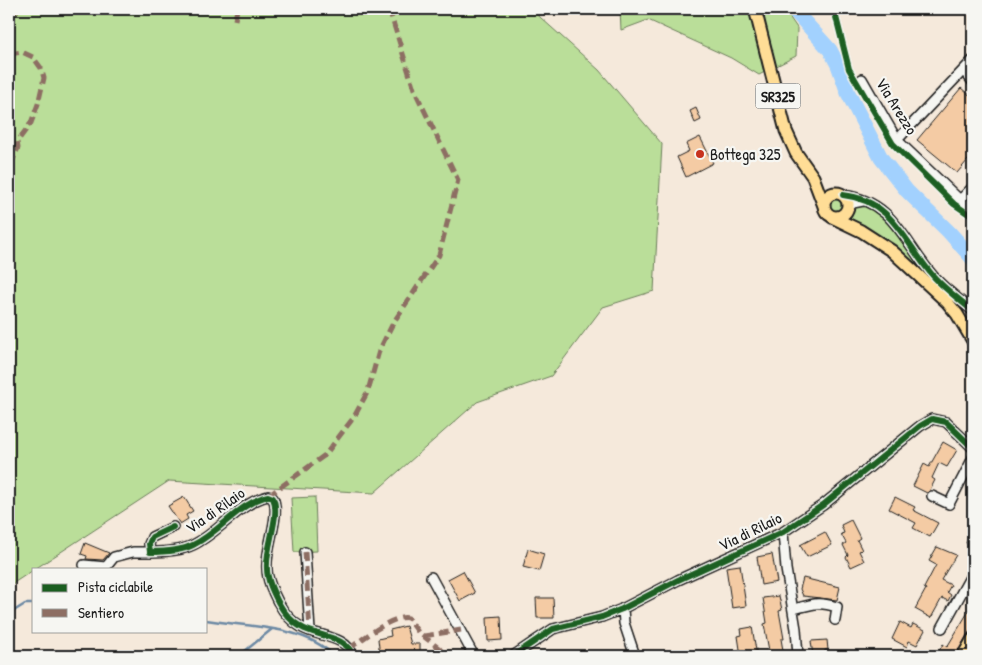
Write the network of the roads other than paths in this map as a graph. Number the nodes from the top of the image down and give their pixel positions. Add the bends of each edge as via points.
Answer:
1 (754, 9) edge
2 (973, 60) edge
3 (964, 71) junction
4 (862, 79) dead end
5 (973, 82) edge
6 (897, 140) junction
7 (813, 178) junction
8 (973, 187) edge
9 (840, 194) junction
10 (866, 200) junction
11 (960, 200) junction
12 (824, 206) junction
13 (973, 209) edge
14 (847, 210) junction
15 (832, 217) junction
16 (860, 231) junction
17 (973, 311) edge
18 (973, 342) edge
19 (973, 448) edge
20 (973, 458) edge
21 (932, 496) dead end
22 (173, 527) dead end
23 (783, 532) junction
24 (150, 552) junction
25 (305, 552) dead end
26 (84, 565) dead end
27 (973, 572) edge
28 (431, 577) dead end
29 (623, 608) junction
30 (794, 609) junction
31 (835, 620) dead end
32 (942, 628) dead end
33 (310, 631) junction
34 (973, 639) edge
35 (352, 656) edge
36 (474, 656) edge
37 (513, 656) edge
38 (636, 656) edge
39 (798, 656) edge
40 (963, 656) edge

1 - 7 main road, SR325 via 786,131
2 - 3 street
3 - 5 street
3 - 6 street
4 - 6 street, Via Arezzo
6 - 11 street, Via Arezzo
7 - 9 main road, SR325
7 - 12 main road, SR325
8 - 11 street
9 - 10 street
9 - 12 main road via 831,194
9 - 14 main road, SR325 via 846,199
10 - 14 street via 858,201
10 - 17 street via 888,216 936,279
11 - 13 street, Via Arezzo
12 - 15 main road, SR325
14 - 15 main road via 842,216
14 - 16 main road, SR325 via 848,217
15 - 16 main road, SR325
16 - 18 main road, SR325 via 892,251 947,302
19 - 23 street, Via di Rilaio via 946,422 932,419 823,505
20 - 21 street via 949,504
22 - 24 street, Via di Rilaio via 152,537
23 - 29 street, Via di Rilaio
23 - 30 street
24 - 26 street, Via di Rilaio via 114,556 106,567
24 - 33 street, Via di Rilaio via 192,546 254,500 268,496 273,498 276,511 267,555 269,579 289,619
25 - 33 street
27 - 32 street
28 - 36 street
29 - 37 street, Via di Rilaio via 602,617 553,629
29 - 38 street via 624,623
30 - 31 street via 817,603 828,604 837,607
30 - 39 street
33 - 35 street, Via di Rilaio via 344,645
34 - 40 main road

